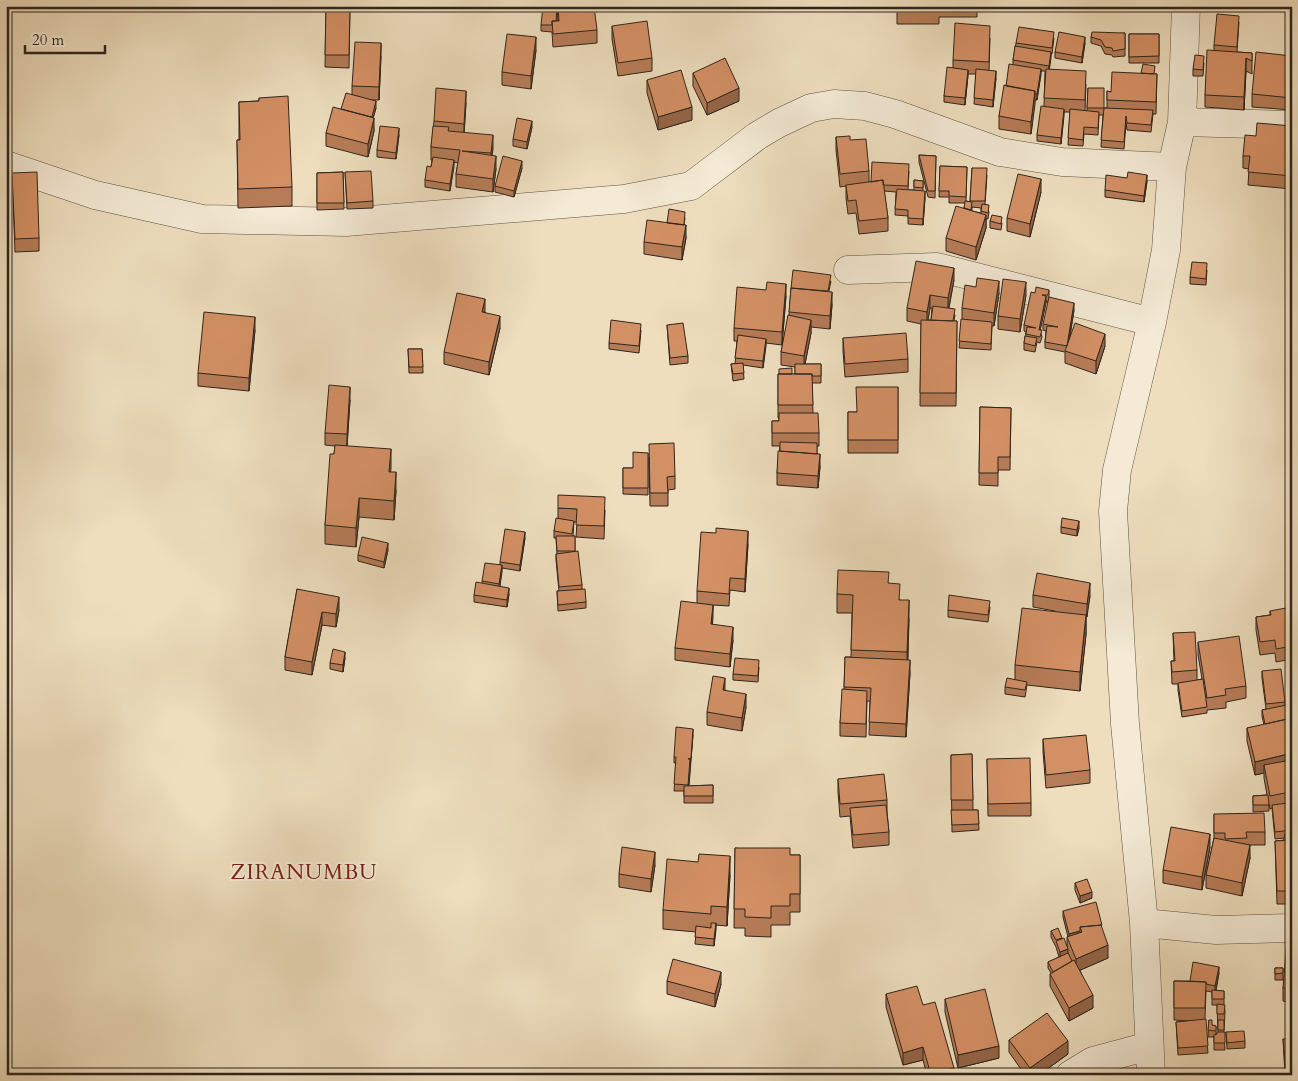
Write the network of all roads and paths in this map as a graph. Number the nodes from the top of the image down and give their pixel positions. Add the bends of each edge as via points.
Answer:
1 (1186, 6) edge
2 (1182, 122) junction
3 (1292, 125) edge
4 (6, 165) edge
5 (1172, 167) junction
6 (848, 270) dead end
7 (1152, 322) junction
8 (1144, 923) junction
9 (1292, 928) edge
10 (1149, 1046) junction
11 (1070, 1075) edge
12 (1151, 1075) edge

1 - 2 street
2 - 3 street
2 - 5 street
4 - 5 street via 95,195 202,219 346,222 624,199 691,186 779,123 811,108 834,104 865,106 895,114 1000,152 1062,162
5 - 7 street via 1166,250
6 - 7 street via 937,267
7 - 8 street via 1117,470 1113,511 1125,724
8 - 9 street via 1216,930
8 - 10 street
10 - 11 street via 1094,1061
10 - 12 street

